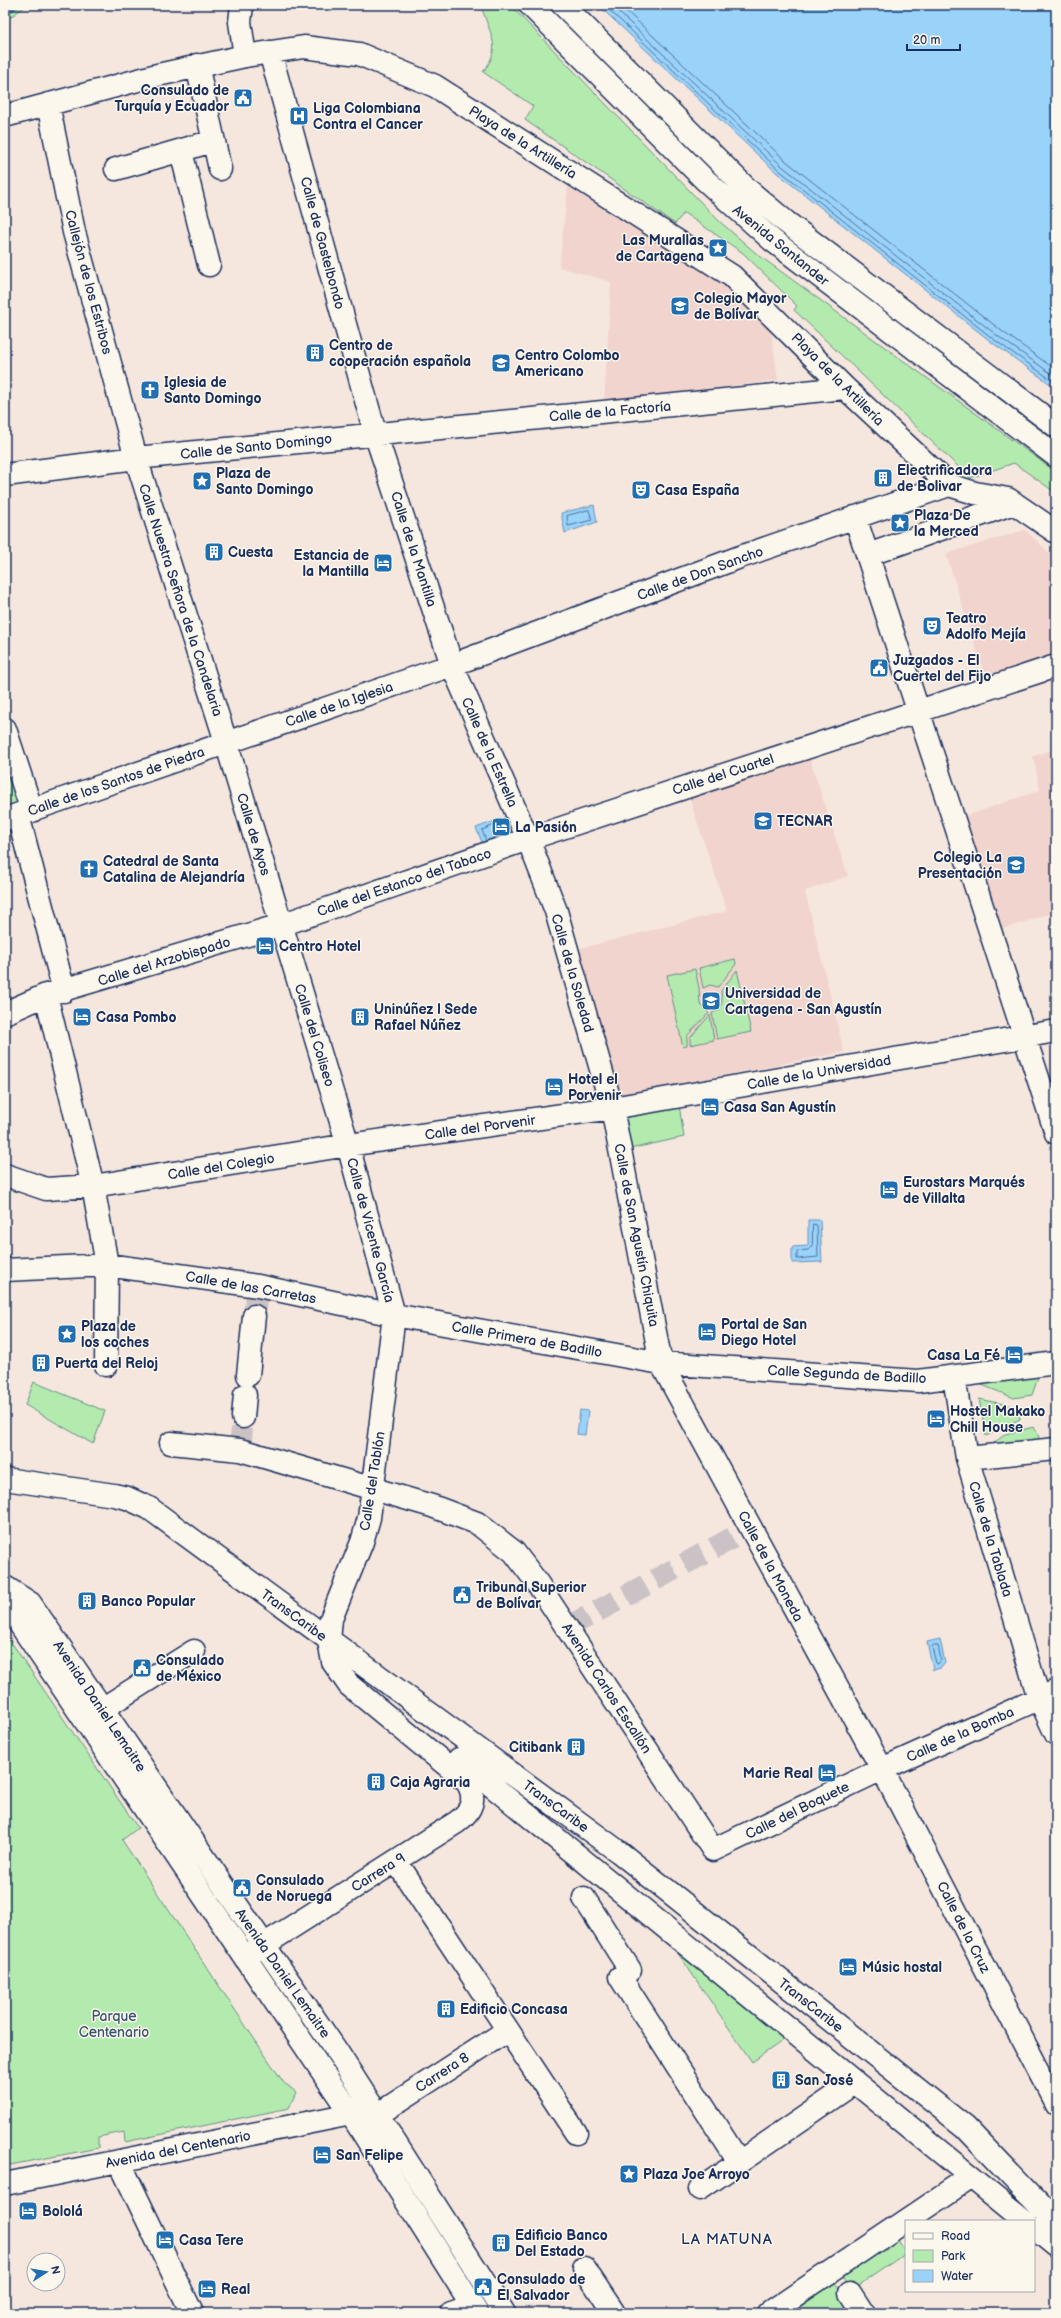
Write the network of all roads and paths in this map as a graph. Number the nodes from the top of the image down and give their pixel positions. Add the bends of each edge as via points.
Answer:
1 (242, 5) edge
2 (530, 5) edge
3 (563, 5) edge
4 (270, 52) junction
5 (245, 56) junction
6 (197, 65) junction
7 (48, 104) junction
8 (5, 116) edge
9 (214, 141) junction
10 (180, 151) junction
11 (116, 169) dead end
12 (220, 169) dead end
13 (209, 266) dead end
14 (845, 388) junction
15 (1056, 426) edge
16 (375, 433) junction
17 (1056, 456) edge
18 (136, 458) junction
19 (5, 475) edge
20 (949, 485) junction
21 (1014, 503) junction
22 (855, 517) junction
23 (1056, 532) edge
24 (868, 555) junction
25 (452, 665) junction
26 (1056, 666) edge
27 (918, 710) junction
28 (5, 729) edge
29 (226, 742) junction
30 (18, 815) edge
31 (528, 839) junction
32 (281, 925) junction
33 (55, 993) junction
34 (5, 1013) edge
35 (1056, 1031) edge
36 (1026, 1036) junction
37 (612, 1108) junction
38 (1056, 1133) edge
39 (348, 1145) junction
40 (5, 1175) edge
41 (93, 1186) junction
42 (107, 1265) junction
43 (5, 1270) edge
44 (394, 1315) junction
45 (254, 1316) tunnel mouth
46 (661, 1363) junction
47 (1056, 1363) edge
48 (106, 1365) dead end
49 (954, 1377) junction
50 (243, 1417) tunnel mouth
51 (171, 1443) dead end
52 (1056, 1448) edge
53 (966, 1458) junction
54 (5, 1479) edge
55 (5, 1488) edge
56 (373, 1490) junction
57 (5, 1588) edge
58 (5, 1596) edge
59 (194, 1651) dead end
60 (331, 1651) junction
61 (1048, 1695) edge
62 (102, 1709) junction
63 (1056, 1734) edge
64 (882, 1769) junction
65 (713, 1850) joint
66 (396, 1861) junction
67 (584, 1898) dead end
68 (263, 1946) junction
69 (244, 1958) junction
70 (508, 2030) junction
71 (844, 2090) dead end
72 (1053, 2090) edge
73 (351, 2114) junction
74 (377, 2115) junction
75 (576, 2133) dead end
76 (119, 2161) junction
77 (739, 2162) junction
78 (971, 2177) junction
79 (5, 2184) edge
80 (700, 2189) dead end
81 (907, 2220) edge
82 (1024, 2220) edge
83 (905, 2221) edge
84 (1056, 2222) edge
85 (1035, 2229) edge
86 (1056, 2246) edge
87 (584, 2268) dead end
88 (850, 2293) dead end
89 (475, 2309) edge
90 (192, 2313) edge
91 (451, 2313) edge
92 (504, 2313) edge
93 (614, 2313) edge
94 (769, 2313) edge
95 (863, 2313) edge

1 - 5 street via 240,22
2 - 17 street, Avenida Santander via 743,216
3 - 15 street, Avenida Santander via 748,190 786,222
4 - 5 street, Playa de la Artillería
4 - 14 street, Playa de la Artillería via 304,47 360,54 434,86 732,276
4 - 16 street, Calle de Gastelbondo
5 - 6 street, Playa de la Artillería
6 - 7 street, Playa de la Artillería
6 - 9 street
7 - 8 street, Playa de la Artillería
7 - 18 street, Callejón de los Estribos via 74,232
9 - 10 street
9 - 12 street
10 - 11 street
10 - 13 street
14 - 16 street, Calle de la Factoría
14 - 20 street, Playa de la Artillería
16 - 18 street, Calle de Santo Domingo
16 - 25 street, Calle de la Mantilla
18 - 19 street, Calle de Santo Domingo
18 - 29 street, Calle Nuestra Señora de la Candelaria
20 - 21 street
20 - 22 street, Calle de Don Sancho
21 - 23 street
21 - 24 street
22 - 24 street
22 - 25 street, Calle de Don Sancho
24 - 27 street
25 - 29 street, Calle de la Iglesia
25 - 31 street, Calle de la Estrella
26 - 27 street, Calle del Cuartel
27 - 31 street, Calle del Cuartel
27 - 36 street
28 - 30 street
29 - 30 street, Calle de los Santos de Piedra
29 - 32 street, Calle de Ayos
30 - 33 street
31 - 32 street, Calle del Estanco del Tabaco
31 - 37 street, Calle de la Soledad via 556,911
32 - 33 street, Calle del Arzobispado
32 - 39 street, Calle del Coliseo
33 - 34 street, Calle del Arzobispado
33 - 41 street
35 - 36 street, Calle de la Universidad
36 - 37 street, Calle de la Universidad
36 - 38 street
37 - 39 street, Calle del Porvenir
37 - 46 street, Calle de San Agustín Chiquita
39 - 41 street, Calle del Colegio
39 - 44 street, Calle de Vicente García
40 - 41 street, Calle del Colegio via 46,1189
41 - 42 street
42 - 43 street, Calle de las Carretas
42 - 44 street, Calle de las Carretas via 258,1286
42 - 48 street
44 - 46 street, Calle Primera de Badillo
44 - 56 street, Calle del Tablón
45 - 50 street
46 - 49 street, Calle Segunda de Badillo via 918,1381
46 - 64 street, Calle de la Moneda
47 - 49 street, Calle Segunda de Badillo
49 - 53 street, Calle de la Tablada
51 - 56 street, Avenida Carlos Escallón via 240,1450
52 - 53 street
53 - 61 street, Calle de la Tablada
54 - 60 street, TransCaribe via 114,1495 149,1508
55 - 60 street, TransCaribe via 118,1507 144,1515
56 - 60 street, Calle del Tablón via 362,1542 331,1619
56 - 65 street, Avenida Carlos Escallón via 432,1506 477,1523 514,1552 568,1628
57 - 62 street, Avenida Daniel Lemaitre via 30,1603
58 - 69 street, Avenida Daniel Lemaitre via 13,1614
59 - 62 street
60 - 66 street, Carrera 9 via 349,1685 467,1782 471,1788 473,1802 470,1809 457,1822
60 - 78 street, TransCaribe
60 - 84 street, TransCaribe via 618,1852 965,2127
61 - 63 street, Calle de la Tablada
61 - 64 street, Calle de la Bomba
62 - 68 street, Avenida Daniel Lemaitre
64 - 65 street, Calle del Boquete
64 - 72 street, Calle de la Cruz
66 - 68 street, Carrera 9
66 - 70 street
67 - 77 street via 630,1970 620,1977
68 - 69 street, Carrera 9
68 - 74 street, Avenida Daniel Lemaitre via 336,2050
69 - 73 street, Avenida Daniel Lemaitre
70 - 74 street, Carrera 8
70 - 75 street
71 - 77 street
73 - 76 street, Avenida del Centenario
73 - 89 street, Avenida Daniel Lemaitre
74 - 92 street, Avenida Daniel Lemaitre
76 - 79 street, Avenida del Centenario
76 - 90 street
77 - 80 street
78 - 81 street
78 - 82 street, TransCaribe
83 - 94 street
85 - 86 street
87 - 93 street
88 - 95 street
89 - 91 street

